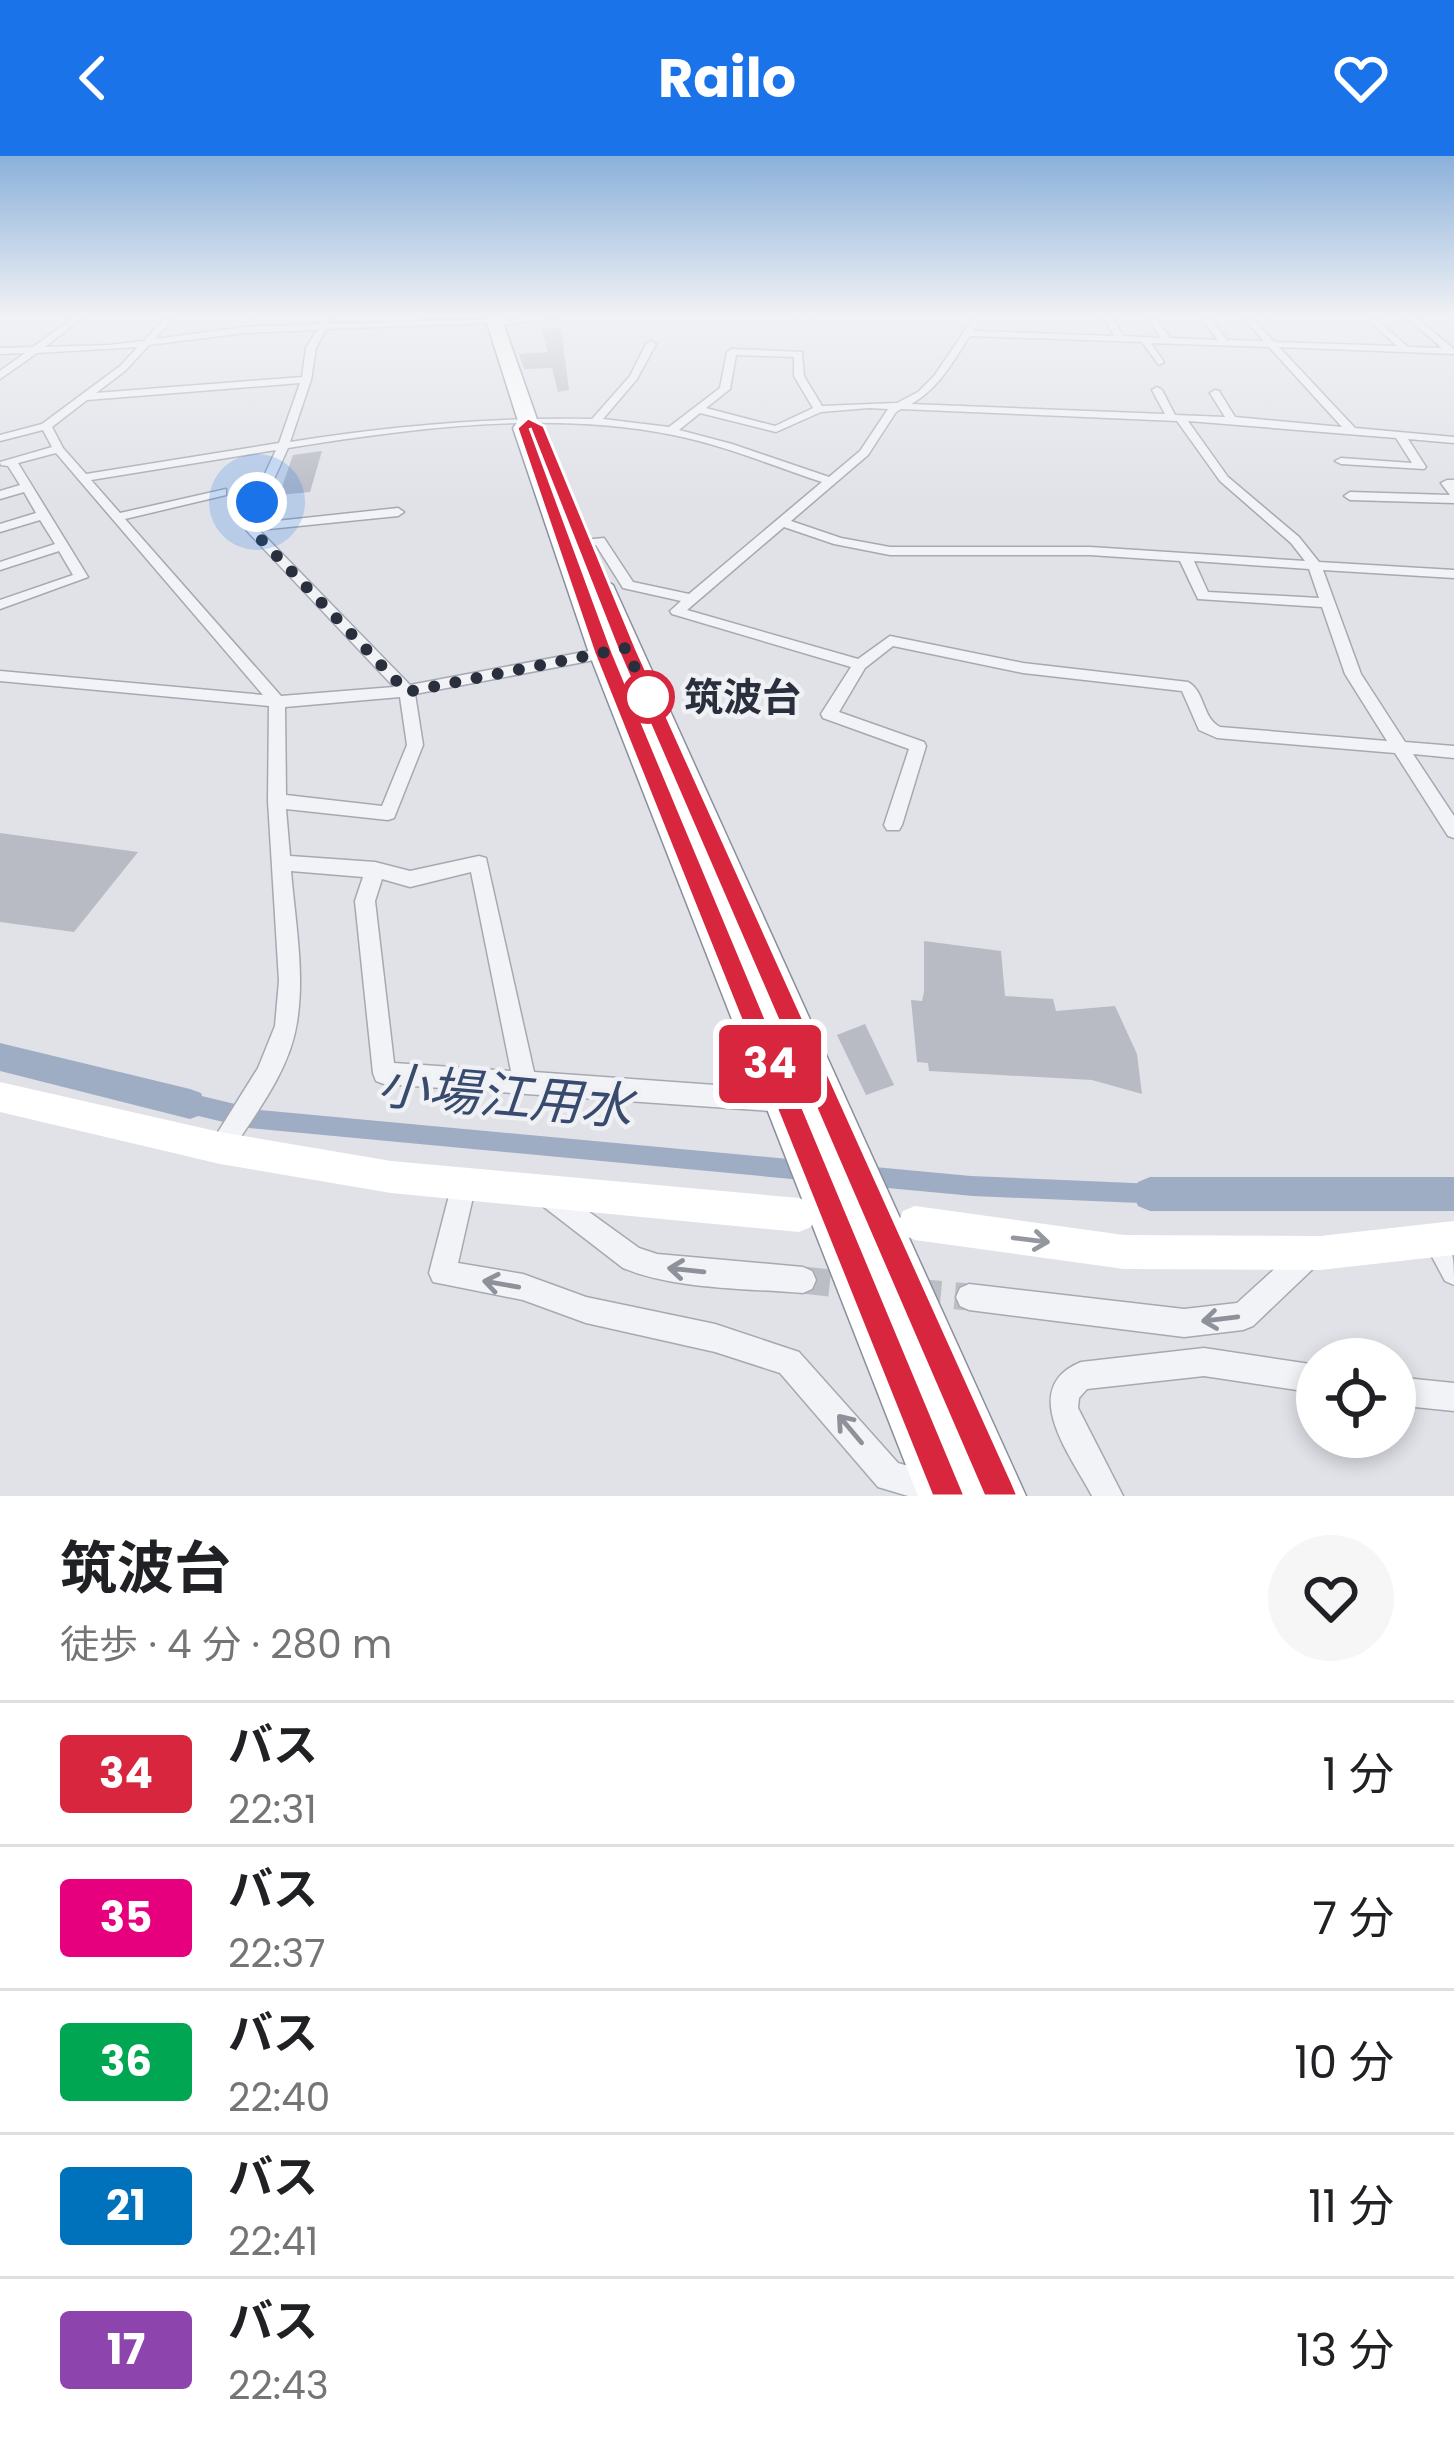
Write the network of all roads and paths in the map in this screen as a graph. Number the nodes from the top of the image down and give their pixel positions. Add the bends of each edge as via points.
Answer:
1 (106, 380) edge
2 (306, 380) joint
3 (514, 380) edge
4 (632, 380) edge
5 (727, 380) edge
6 (801, 380) edge
7 (933, 380) edge
8 (1304, 380) edge
9 (1156, 390) dead end
10 (1215, 392) dead end
11 (86, 397) junction
12 (899, 406) junction
13 (819, 409) junction
14 (700, 410) junction
15 (1176, 418) junction
16 (1232, 420) junction
17 (528, 422) junction
18 (594, 423) junction
19 (46, 426) junction
20 (1350, 429) junction
21 (670, 430) junction
22 (1399, 434) junction
23 (2, 435) edge
24 (1454, 440) edge
25 (58, 448) junction
26 (282, 450) junction
27 (1341, 461) dead end
28 (6, 463) edge
29 (84, 478) junction
30 (832, 482) junction
31 (1454, 483) edge
32 (27, 488) junction
33 (222, 493) dead end
34 (0, 495) edge
35 (1349, 496) dead end
36 (1454, 496) edge
37 (398, 512) dead end
38 (43, 515) junction
39 (117, 517) junction
40 (784, 523) junction
41 (253, 526) junction
42 (0, 528) edge
43 (583, 544) junction
44 (62, 546) junction
45 (1185, 557) junction
46 (1314, 564) junction
47 (0, 566) edge
48 (1454, 574) edge
49 (687, 598) junction
50 (1327, 603) junction
51 (0, 604) edge
52 (615, 651) junction
53 (860, 665) junction
54 (0, 676) edge
55 (407, 692) junction
56 (277, 702) junction
57 (1400, 749) junction
58 (1454, 752) edge
59 (277, 801) junction
60 (893, 825) dead end
61 (1454, 831) edge
62 (280, 863) junction
63 (375, 870) junction
64 (525, 1083) junction
65 (0, 1097) edge
66 (785, 1101) junction
67 (220, 1148) junction
68 (464, 1184) junction
69 (546, 1192) junction
70 (799, 1214) dead end
71 (915, 1223) dead end
72 (1445, 1239) edge
73 (1311, 1252) junction
74 (1454, 1272) edge
75 (802, 1280) tunnel mouth
76 (969, 1297) tunnel mouth
77 (1296, 1376) edge
78 (1416, 1393) edge
79 (1454, 1397) edge
80 (944, 1493) edge
81 (998, 1496) edge
82 (1108, 1496) edge

1 - 11 street
2 - 11 street
2 - 26 street
3 - 17 highway
4 - 18 street
5 - 14 street
6 - 13 street
7 - 12 street
8 - 20 street
9 - 15 street
10 - 16 street
11 - 19 street
12 - 13 street
12 - 15 street
12 - 30 street
13 - 14 street via 776,429
14 - 21 street
15 - 16 street
15 - 46 street via 1224,479
16 - 20 street
17 - 18 street
17 - 26 street
17 - 43 highway via 538,426
17 - 52 highway via 528,441
18 - 21 street
19 - 23 street
19 - 25 street
20 - 22 street
21 - 30 street
22 - 24 street
22 - 27 street via 1420,467
25 - 28 street
25 - 29 street
26 - 29 street
26 - 41 street
28 - 32 street
29 - 39 street
30 - 40 street
31 - 36 street via 1447,483
32 - 34 street
32 - 38 street
33 - 39 street
35 - 36 street
37 - 41 street
38 - 42 street
38 - 44 street
39 - 56 street
40 - 45 street via 890,551
40 - 49 street
41 - 55 street
43 - 49 street via 600,542 628,585
43 - 52 highway
44 - 47 street
44 - 51 street via 81,577
45 - 46 street
45 - 50 street via 1203,596
46 - 48 street
46 - 50 street
49 - 53 street via 677,611
50 - 57 street via 1353,674
52 - 55 street
52 - 66 highway
52 - 81 highway
53 - 57 street via 890,641 1023,668 1188,687 1204,726 1217,732
53 - 60 street via 829,714 918,746
54 - 56 street
55 - 56 street
55 - 59 street via 415,745 388,813
56 - 59 street
57 - 58 street
57 - 61 street
59 - 62 street
62 - 63 street
62 - 67 street via 286,1027 267,1075
63 - 64 street via 410,878 478,863
63 - 64 street via 365,901 384,1073
64 - 66 street
65 - 67 street
66 - 80 highway
67 - 68 street
68 - 69 street
80 -> 68 street via 889,1476 789,1362 442,1273
69 - 70 street
75 -> 69 street via 657,1268 632,1259
71 -> 73 street via 1124,1252
72 - 73 street
72 - 74 street
73 -> 76 street via 1243,1316 1184,1323
77 - 82 street via 1204,1362 1081,1376 1065,1391 1063,1410
78 - 79 street

